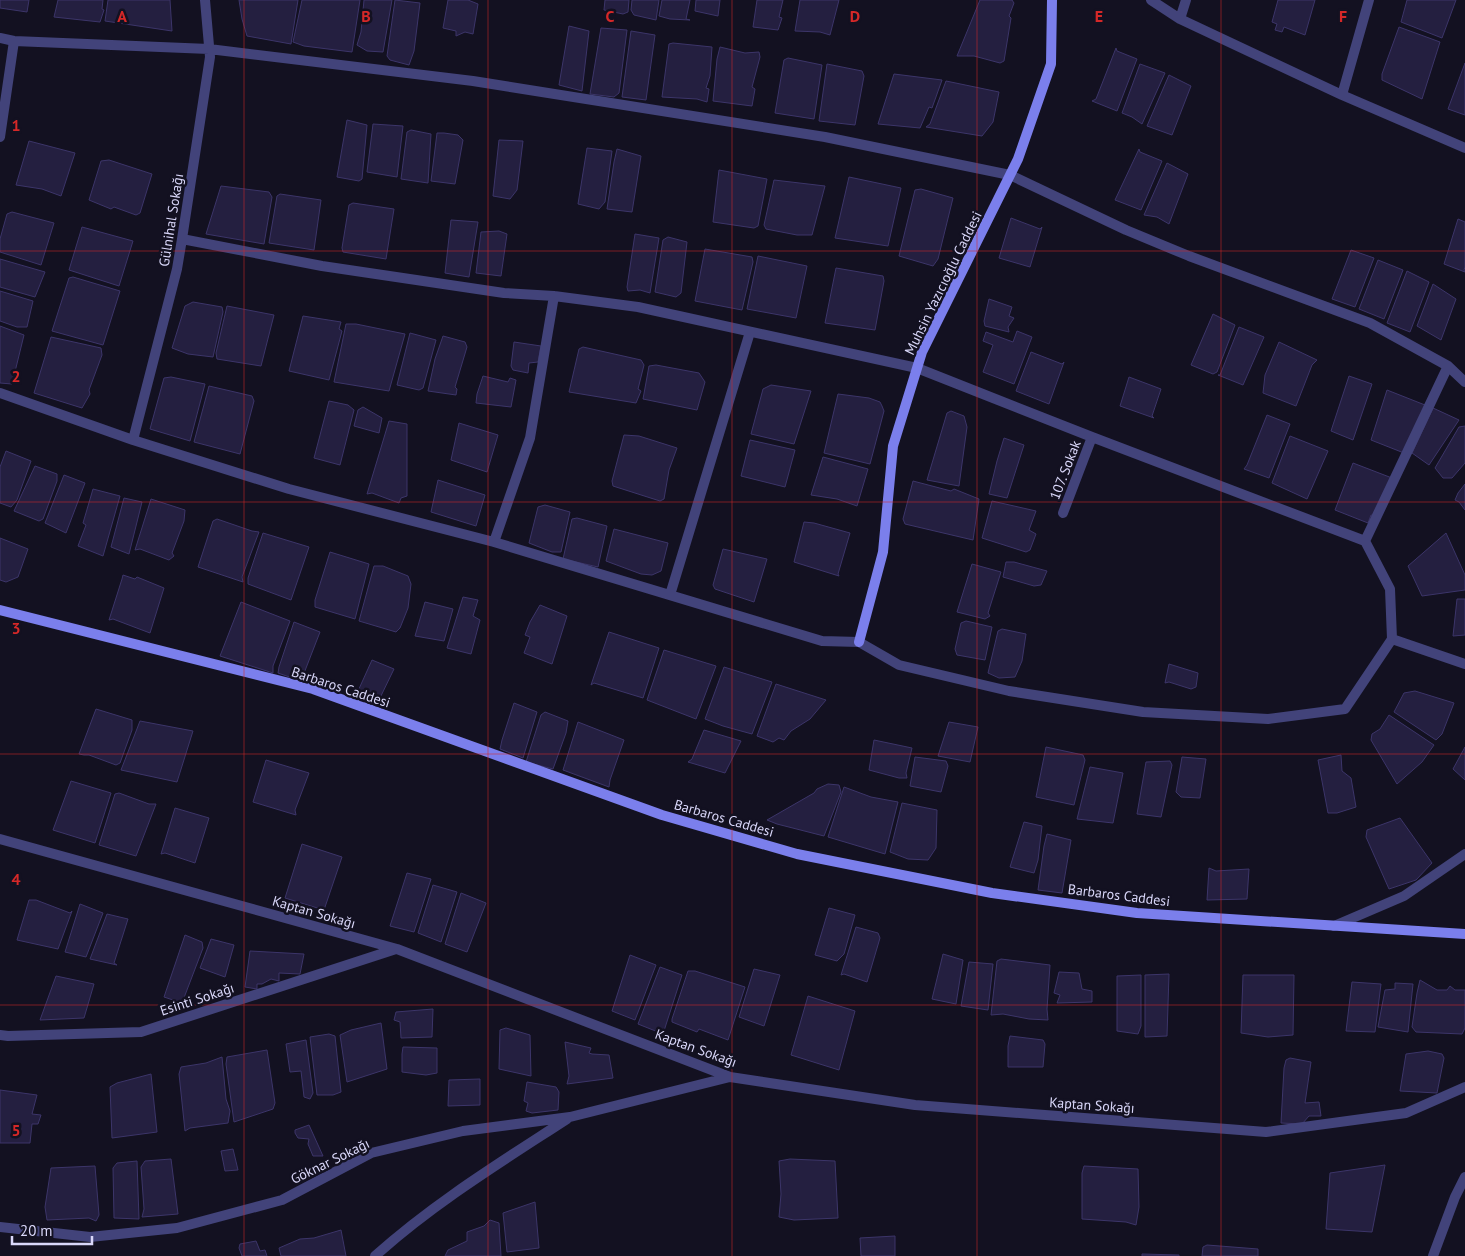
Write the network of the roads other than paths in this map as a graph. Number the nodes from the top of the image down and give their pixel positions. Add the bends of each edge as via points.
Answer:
1 (205, 0) edge
2 (1052, 0) edge
3 (1151, 0) edge
4 (1186, 0) edge
5 (1369, 0) edge
6 (1180, 19) junction
7 (0, 38) edge
8 (14, 41) junction
9 (209, 49) junction
10 (1342, 95) junction
11 (0, 137) edge
12 (1465, 148) edge
13 (1010, 175) junction
14 (182, 239) junction
15 (554, 296) junction
16 (750, 332) junction
17 (1448, 366) junction
18 (917, 368) junction
19 (1465, 382) edge
20 (0, 393) edge
21 (1092, 437) junction
22 (133, 440) junction
23 (1063, 513) dead end
24 (1365, 541) junction
25 (494, 542) junction
26 (670, 595) junction
27 (0, 610) edge
28 (1392, 639) junction
29 (858, 642) junction
30 (1465, 664) edge
31 (0, 839) edge
32 (1465, 854) edge
33 (1334, 926) junction
34 (1465, 934) edge
35 (396, 949) junction
36 (0, 1035) edge
37 (730, 1077) junction
38 (1465, 1087) edge
39 (570, 1117) junction
40 (1465, 1177) edge
41 (0, 1227) edge
42 (375, 1256) edge
43 (1433, 1256) edge

1 - 9 street, Gülnihal Sokağı
2 - 13 street, Muhsin Yazıcıoğlu Caddesi via 1051,64
3 - 6 street
4 - 6 street
5 - 10 street
6 - 10 street
7 - 8 street
8 - 9 street
8 - 11 street
9 - 13 street via 473,81 824,137
9 - 14 street, Gülnihal Sokağı
10 - 12 street
13 - 17 street via 1189,256 1370,323
13 - 18 street, Muhsin Yazıcıoğlu Caddesi
14 - 15 street via 322,266 504,293
14 - 22 street, Gülnihal Sokağı
15 - 16 street via 638,307
15 - 25 street via 530,438
16 - 18 street
16 - 26 street
17 - 19 street
17 - 24 street
18 - 21 street
18 - 29 street, Muhsin Yazıcıoğlu Caddesi via 893,446 882,552
20 - 22 street
21 - 23 street, 107. Sokak
21 - 24 street
22 - 25 street via 288,489
24 - 28 street via 1390,589
25 - 26 street
26 - 29 street via 822,641
27 - 33 street, Barbaros Caddesi via 313,689 662,815 797,854 992,893 1137,913
28 - 29 street via 1345,709 1268,719 1143,712 1008,691 899,666
28 - 30 street
31 - 35 street, Kaptan Sokağı
32 - 33 street via 1404,896
33 - 34 street, Barbaros Caddesi
35 - 36 street, Esinti Sokağı via 141,1032
35 - 37 street, Kaptan Sokağı
37 - 38 street, Kaptan Sokağı via 915,1105 1266,1132 1406,1113
37 - 39 street, Göknar Sokağı
39 - 41 street, Göknar Sokağı via 463,1131 371,1154 282,1200 177,1228 90,1237
39 - 42 street via 476,1178 400,1233
40 - 43 street

